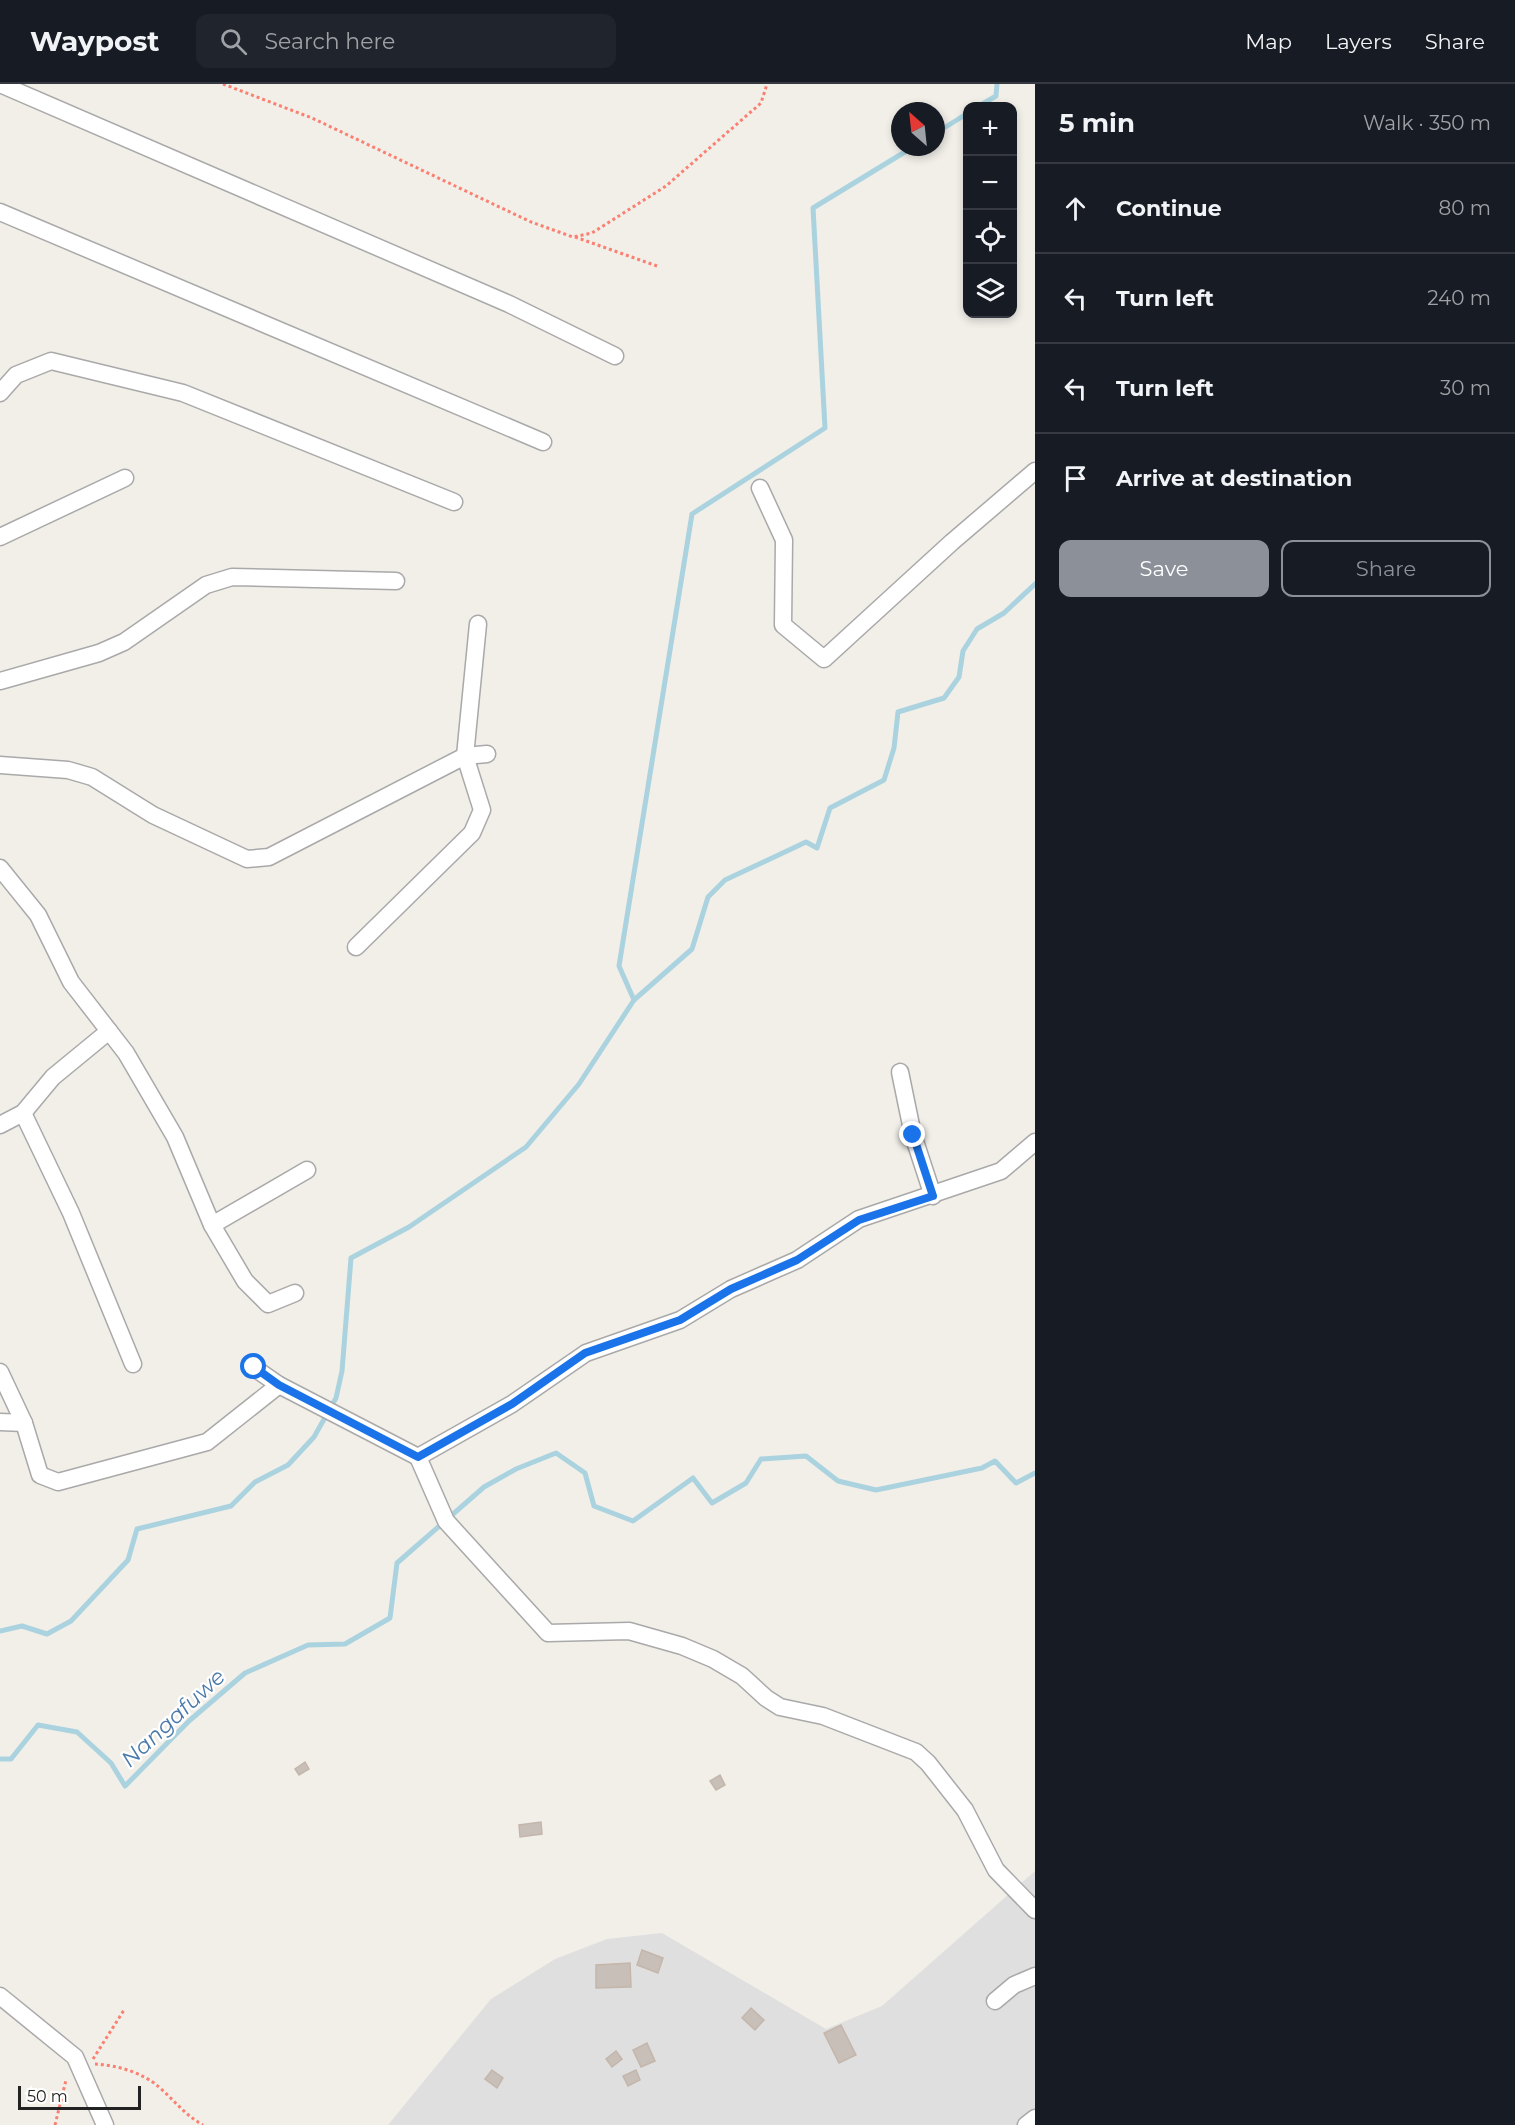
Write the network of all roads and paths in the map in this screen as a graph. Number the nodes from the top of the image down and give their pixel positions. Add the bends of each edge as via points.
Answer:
1 (0, 84) edge
2 (224, 84) edge
3 (767, 84) edge
4 (0, 212) edge
5 (573, 237) junction
6 (657, 266) dead end
7 (615, 356) dead end
8 (0, 393) edge
9 (543, 442) dead end
10 (1035, 471) edge
11 (125, 478) dead end
12 (760, 488) dead end
13 (454, 502) dead end
14 (0, 537) edge
15 (396, 581) dead end
16 (478, 624) dead end
17 (0, 681) edge
18 (487, 754) dead end
19 (465, 756) junction
20 (0, 765) edge
21 (0, 868) edge
22 (356, 947) dead end
23 (109, 1031) junction
24 (900, 1072) dead end
25 (22, 1113) junction
26 (0, 1125) edge
27 (1035, 1142) edge
28 (307, 1170) dead end
29 (933, 1196) junction
30 (212, 1225) junction
31 (295, 1293) dead end
32 (133, 1364) dead end
33 (254, 1367) dead end
34 (0, 1372) edge
35 (279, 1385) junction
36 (0, 1422) edge
37 (24, 1423) junction
38 (418, 1457) junction
39 (1035, 1910) edge
40 (1035, 1976) edge
41 (0, 1996) edge
42 (995, 2001) dead end
43 (124, 2010) dead end
44 (75, 2057) junction
45 (1035, 2118) edge
46 (55, 2125) edge
47 (105, 2125) edge
48 (203, 2125) edge
49 (1026, 2125) edge

1 - 7 street via 509,304
2 - 5 path via 312,118 531,222
3 - 5 path via 761,103 666,186 592,233
4 - 9 street
5 - 6 path
8 - 13 street via 16,375 51,361 183,393
10 - 12 street via 824,659 783,625 784,540
11 - 14 street
15 - 17 street via 232,577 206,585 124,642
16 - 19 street
18 - 19 street
19 - 20 street via 269,857 247,860 153,815 92,777 68,770
19 - 22 street via 482,810 472,833
21 - 23 street via 38,915 71,981
23 - 25 street via 53,1077
23 - 30 street via 175,1137
24 - 29 street via 913,1135
25 - 26 street
25 - 32 street via 71,1213
27 - 29 street via 1001,1171
28 - 30 street
29 - 38 street via 859,1220 797,1260 731,1289 680,1320 585,1353 512,1404
30 - 31 street via 245,1281 268,1304
33 - 35 street
34 - 37 street
35 - 37 street via 207,1442 58,1482 40,1475
35 - 38 street
36 - 37 street
38 - 39 street via 446,1521 549,1633 629,1631 682,1646 742,1676 780,1707 823,1716 916,1752 965,1810 996,1870
40 - 42 street via 1014,1985
41 - 44 street
43 - 48 path via 90,2063 107,2064 147,2078
44 - 46 path via 61,2092
44 - 47 street
45 - 49 street

